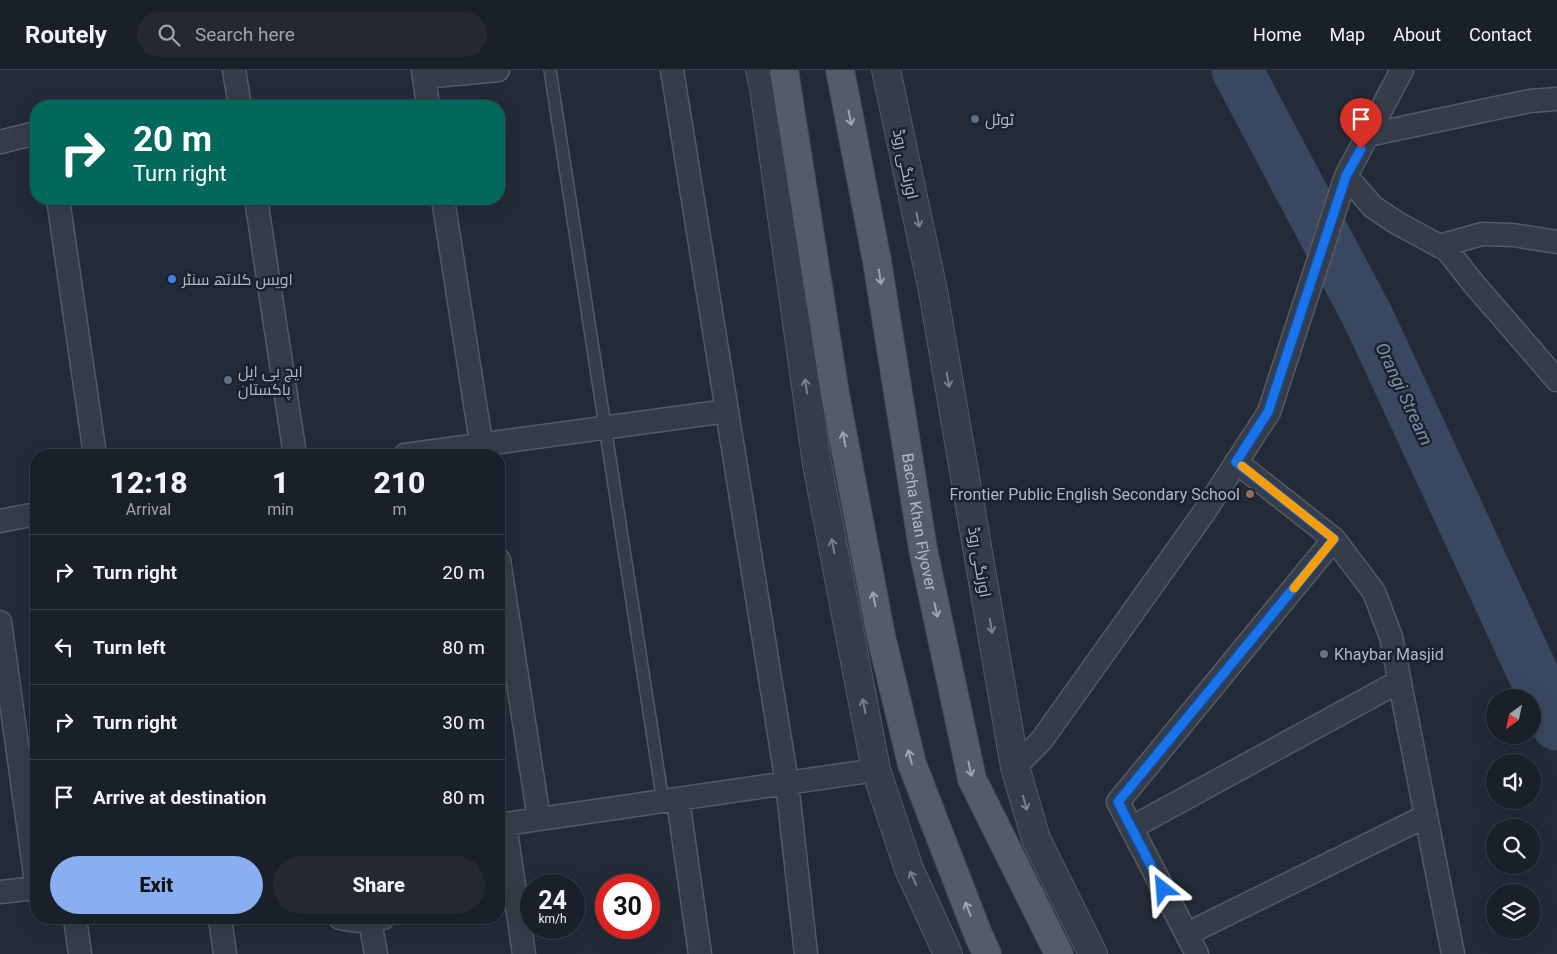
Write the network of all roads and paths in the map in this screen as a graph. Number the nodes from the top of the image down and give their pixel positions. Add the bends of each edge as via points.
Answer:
1 (234, 70) edge
2 (498, 70) edge
3 (550, 70) edge
4 (672, 70) edge
5 (760, 70) edge
6 (784, 70) edge
7 (840, 70) edge
8 (886, 70) edge
9 (1402, 70) edge
10 (423, 74) edge
11 (1555, 99) edge
12 (239, 100) edge
13 (427, 100) edge
14 (30, 134) edge
15 (1368, 135) junction
16 (0, 142) edge
17 (1346, 176) junction
18 (59, 205) edge
19 (257, 205) edge
20 (444, 205) edge
21 (1557, 242) edge
22 (1440, 246) junction
23 (1557, 380) edge
24 (727, 411) junction
25 (605, 428) junction
26 (94, 449) edge
27 (294, 449) edge
28 (482, 449) edge
29 (488, 449) edge
30 (1236, 462) junction
31 (30, 515) edge
32 (0, 521) edge
33 (1334, 539) junction
34 (505, 599) edge
35 (0, 622) edge
36 (1400, 682) junction
37 (1016, 768) junction
38 (876, 770) junction
39 (787, 783) junction
40 (671, 801) junction
41 (1426, 816) junction
42 (539, 819) junction
43 (505, 825) edge
44 (1131, 828) junction
45 (30, 839) edge
46 (505, 843) edge
47 (30, 889) edge
48 (0, 892) edge
49 (76, 924) edge
50 (221, 924) edge
51 (376, 924) edge
52 (1192, 944) edge
53 (80, 954) edge
54 (225, 954) edge
55 (376, 954) edge
56 (524, 954) edge
57 (700, 954) edge
58 (806, 954) edge
59 (948, 954) edge
60 (988, 954) edge
61 (1059, 954) edge
62 (1093, 954) edge
63 (1453, 954) edge

1 - 12 street
2 - 10 street
3 - 25 lane
4 - 24 street
38 -> 5 street via 817,464
60 -> 6 main road via 912,764 881,636 835,394
7 -> 61 main road, Bacha Khan Flyover via 877,261 924,549 972,779
8 -> 37 street, اورنگی روڈ via 933,291
9 - 15 street
10 - 13 street
11 - 15 street via 1530,101
14 - 16 street
15 - 17 street
17 - 22 street via 1372,207
17 - 30 street via 1268,412
18 - 26 street
19 - 27 street
20 - 28 street
21 - 22 street via 1482,234
22 - 23 street via 1447,250
24 - 25 street
24 - 39 street
25 - 29 street
25 - 40 lane
30 - 33 street
30 - 37 street via 1203,514 1041,741
31 - 32 street
33 - 36 street via 1374,592 1392,637
33 - 44 street via 1118,802
34 - 42 street
35 - 45 street
36 - 41 street
36 - 44 street
37 -> 62 street, اورنگی روڈ via 1036,839
38 - 39 street
59 -> 38 street via 908,869
39 - 40 street
39 - 58 street
40 - 42 street
40 - 57 street
41 - 52 street
41 - 63 street
42 - 43 street
44 - 52 street
46 - 56 street
47 - 48 street
49 - 53 street
50 - 54 street
51 - 55 street

